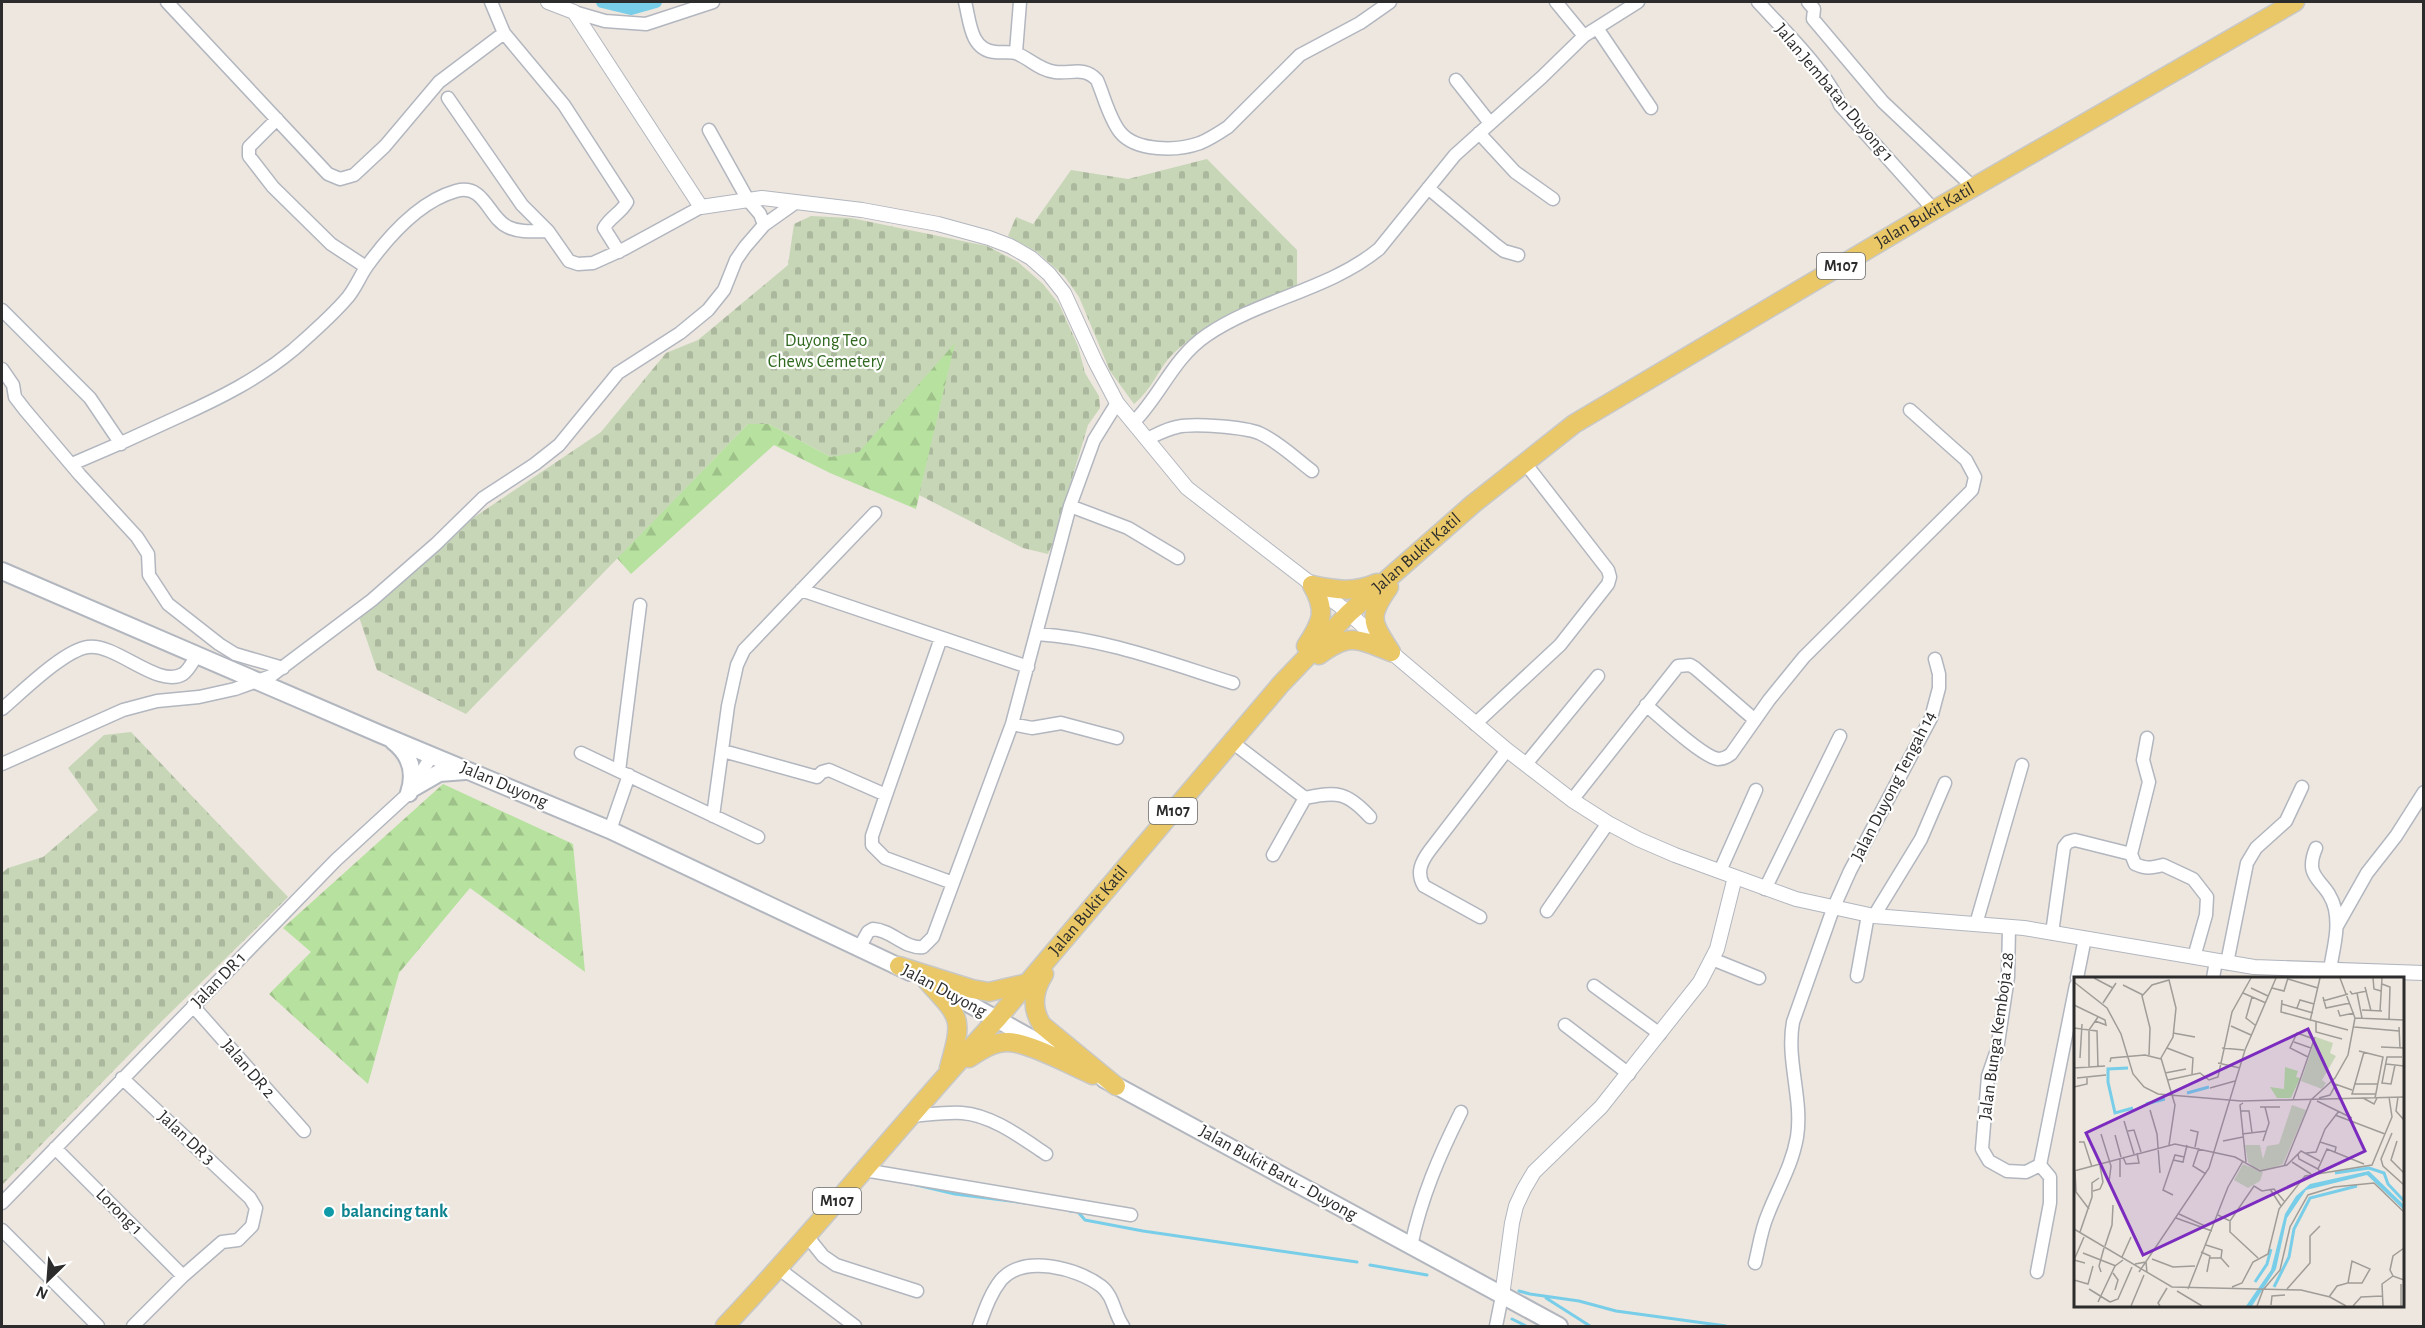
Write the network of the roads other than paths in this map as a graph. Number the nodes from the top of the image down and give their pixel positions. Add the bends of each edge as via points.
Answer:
1 (167, 2) edge
2 (491, 2) edge
3 (548, 2) edge
4 (713, 2) edge
5 (965, 2) edge
6 (1020, 2) edge
7 (1390, 2) edge
8 (1556, 2) edge
9 (1638, 2) edge
10 (1758, 2) edge
11 (1808, 2) edge
12 (2295, 2) edge
13 (574, 12) junction
14 (1597, 28) junction
15 (504, 33) junction
16 (1584, 36) junction
17 (1016, 52) junction
18 (1456, 80) dead end
19 (448, 98) dead end
20 (1651, 108) dead end
21 (277, 119) junction
22 (1490, 123) junction
23 (709, 130) dead end
24 (1479, 133) junction
25 (1428, 188) junction
26 (1974, 188) junction
27 (1553, 199) dead end
28 (748, 200) junction
29 (795, 203) junction
30 (701, 207) junction
31 (1934, 210) junction
32 (764, 225) junction
33 (548, 231) junction
34 (619, 252) junction
35 (1518, 255) dead end
36 (366, 267) junction
37 (2, 310) edge
38 (2, 369) edge
39 (1117, 403) junction
40 (1910, 410) dead end
41 (1133, 423) junction
42 (1147, 439) junction
43 (121, 444) junction
44 (1525, 463) junction
45 (72, 464) junction
46 (1312, 471) dead end
47 (1070, 506) junction
48 (874, 513) dead end
49 (1178, 558) dead end
50 (1407, 561) junction
51 (2, 571) edge
52 (1388, 578) junction
53 (1312, 585) junction
54 (801, 590) junction
55 (640, 605) dead end
56 (1349, 613) junction
57 (1036, 634) junction
58 (941, 638) junction
59 (1391, 652) junction
60 (197, 655) junction
61 (1935, 659) dead end
62 (1028, 667) junction
63 (284, 668) junction
64 (1598, 676) dead end
65 (259, 682) junction
66 (1233, 683) dead end
67 (1281, 684) junction
68 (1646, 705) junction
69 (2, 709) edge
70 (1755, 720) junction
71 (1012, 724) junction
72 (1475, 724) junction
73 (380, 734) junction
74 (1840, 736) dead end
75 (1117, 738) dead end
76 (2147, 738) dead end
77 (1232, 742) junction
78 (1507, 750) junction
79 (723, 751) junction
80 (581, 753) dead end
81 (432, 755) junction
82 (2, 761) edge
83 (1526, 764) junction
84 (2022, 765) dead end
85 (472, 772) junction
86 (624, 773) junction
87 (1945, 783) dead end
88 (2302, 787) dead end
89 (1756, 790) dead end
90 (411, 791) junction
91 (2424, 792) edge
92 (886, 795) junction
93 (1305, 798) junction
94 (1572, 800) junction
95 (713, 816) junction
96 (1370, 818) dead end
97 (1608, 823) junction
98 (610, 830) junction
99 (758, 837) dead end
100 (2316, 848) dead end
101 (2131, 854) junction
102 (1273, 855) dead end
103 (1720, 872) junction
104 (1735, 877) junction
105 (953, 883) junction
106 (1765, 888) junction
107 (1833, 909) junction
108 (1547, 911) dead end
109 (1871, 916) junction
110 (1480, 917) dead end
111 (1976, 924) junction
112 (2337, 926) junction
113 (2009, 927) junction
114 (2052, 933) junction
115 (2085, 938) junction
116 (1066, 939) junction
117 (859, 948) junction
118 (2194, 957) junction
119 (1712, 959) junction
120 (2222, 962) junction
121 (899, 966) junction
122 (2424, 973) edge
123 (2329, 974) edge
124 (1857, 976) dead end
125 (2077, 977) edge
126 (2214, 977) edge
127 (1758, 978) dead end
128 (927, 981) junction
129 (1028, 982) junction
130 (1594, 986) dead end
131 (2074, 995) edge
132 (193, 1006) junction
133 (997, 1019) junction
134 (1565, 1025) dead end
135 (1660, 1034) junction
136 (948, 1073) junction
137 (1629, 1074) junction
138 (122, 1077) junction
139 (1116, 1086) junction
140 (1461, 1112) dead end
141 (910, 1116) junction
142 (304, 1131) dead end
143 (55, 1148) junction
144 (1046, 1154) dead end
145 (2040, 1165) junction
146 (864, 1170) junction
147 (2, 1203) edge
148 (1131, 1215) dead end
149 (2, 1230) edge
150 (807, 1236) junction
151 (1411, 1246) junction
152 (1755, 1263) dead end
153 (779, 1269) junction
154 (2037, 1272) dead end
155 (183, 1276) junction
156 (916, 1291) dead end
157 (1502, 1296) junction
158 (98, 1326) edge
159 (133, 1326) edge
160 (725, 1326) edge
161 (855, 1326) edge
162 (980, 1326) edge
163 (1123, 1326) edge
164 (1496, 1326) edge
165 (1558, 1326) edge

1 - 21 street
2 - 15 street
3 - 13 street
4 - 13 street via 635,25
5 - 17 street via 973,36 983,49
6 - 17 street
7 - 17 street via 1300,55 1228,127 1199,143 1181,146 1158,147 1131,141 1120,132 1091,74 1082,70 1047,70
8 - 16 street
9 - 14 street
10 - 31 street, Jalan Jembatan Duyong 1 via 1822,75 1840,105
11 - 26 street via 1814,9 1813,20 1883,102
12 - 26 main road, Jalan Bukit Katil / M107
13 - 30 street
14 - 16 street
14 - 20 street
15 - 21 street via 439,82 386,146 354,176 339,179 328,174
15 - 34 street via 564,105 627,202 604,228
16 - 22 street
18 - 22 street
19 - 33 street via 522,205
21 - 36 street via 249,147 249,156 273,187 331,244
22 - 24 street
23 - 28 street
24 - 25 street
24 - 27 street via 1515,172
25 - 35 street via 1504,251
25 - 41 street via 1391,236 1363,262 1241,315 1205,336 1178,361
26 - 31 main road, Jalan Bukit Katil / M107
28 - 29 street
28 - 30 street
28 - 32 street
29 - 32 street
29 - 39 street via 938,224 1010,246 1031,258 1064,293
30 - 34 street
31 - 44 main road, Jalan Bukit Katil / M107 via 1574,424
32 - 63 street via 736,260 724,290 708,310 618,373 559,445 483,498 372,600
33 - 34 street via 568,261 578,264 593,263
33 - 36 street via 527,232 507,227 476,193 456,191 403,223
36 - 43 street via 348,297 273,366 212,403
37 - 43 street via 90,398
38 - 45 street via 13,385 15,397
39 - 41 street
39 - 47 street via 1094,440
40 - 70 street via 1966,460 1974,477 1972,490 1804,657
41 - 42 street
42 - 46 street via 1178,426 1248,430 1271,440
42 - 53 street via 1187,488
43 - 45 street
44 - 50 main road, Jalan Bukit Katil / M107
44 - 72 street via 1602,561 1610,577 1604,591 1560,645
45 - 63 street via 137,537 148,554 149,575 168,604 235,654
47 - 49 street via 1128,528
47 - 57 street
48 - 54 street
50 - 52 main road, Jalan Bukit Katil / M107
50 - 59 main road via 1375,605 1373,618
51 - 60 main road, Jalan Duyong
52 - 53 main road via 1361,590 1339,591
52 - 56 main road, Jalan Bukit Katil / M107
53 - 56 street
53 - 67 main road via 1320,600 1319,627
54 - 58 street
54 - 79 street via 744,650 728,705
55 - 86 street
56 - 59 street
56 - 67 main road, Jalan Bukit Katil / M107
57 - 62 street
57 - 66 street via 1059,635 1130,651
58 - 62 street
58 - 92 street
59 - 67 main road via 1362,640 1336,643
59 - 72 street
60 - 65 main road, Jalan Duyong
60 - 69 street via 185,673 174,677 107,650 87,647 64,657
61 - 107 street, Jalan Duyong Tengah 14 via 1939,688 1931,718
62 - 71 street
63 - 65 street
64 - 83 street
65 - 73 main road, Jalan Duyong
65 - 82 street via 123,710
67 - 77 main road, Jalan Bukit Katil / M107
68 - 70 street via 1702,751 1719,759 1731,754
68 - 70 street via 1673,669 1690,665
68 - 94 street
71 - 75 street via 1032,728 1061,723
71 - 105 street
72 - 78 street
73 - 81 main road, Jalan Duyong
73 - 90 main road via 395,743 411,762
74 - 106 street
76 - 101 street via 2143,760 2149,782
77 - 93 street
77 - 116 main road, Jalan Bukit Katil / M107
78 - 83 street
78 - 110 street via 1430,850 1419,872 1424,886
79 - 92 street via 817,777 829,770
79 - 95 street
80 - 86 street
81 - 85 main road, Jalan Duyong
81 - 90 street, Jalan DR 1
83 - 94 street
84 - 111 street
85 - 90 main road via 439,772
85 - 98 main road, Jalan Duyong
86 - 95 street
86 - 98 street
87 - 109 street via 1921,839
88 - 120 street via 2286,821 2247,863
89 - 103 street
90 - 132 street, Jalan DR 1 via 336,860
91 - 112 street via 2367,873
92 - 105 street via 872,836 876,851 885,858
93 - 96 street via 1343,794
93 - 102 street
94 - 97 street
95 - 99 street
97 - 103 street
97 - 108 street
98 - 117 main road, Jalan Duyong
100 - 112 street via 2311,870 2332,898
101 - 114 street via 2075,840 2068,842 2064,847
101 - 118 street via 2140,867 2163,865 2193,879 2207,897
103 - 104 street
104 - 106 street
104 - 119 street
105 - 117 street via 933,937 924,947 915,948 873,929
106 - 107 street
107 - 109 street
107 - 152 street, Jalan Duyong Tengah 14 via 1793,1022 1790,1038 1798,1134 1789,1169 1762,1230
109 - 111 street
109 - 124 street
111 - 113 street
112 - 123 street
113 - 114 street
113 - 145 street, Jalan Bunga Kemboja 28 via 2008,977 1997,1050 1988,1076 1982,1149 1989,1161 2007,1171 2026,1172
114 - 115 street
115 - 118 street
115 - 125 street
116 - 129 main road, Jalan Bukit Katil / M107
116 - 139 main road via 1037,985 1033,1004 1036,1016
117 - 121 main road, Jalan Duyong
118 - 120 street
119 - 127 street
119 - 135 street via 1700,982
120 - 123 street
120 - 126 street
121 - 128 main road, Jalan Duyong
121 - 129 main road via 989,992
122 - 123 street
128 - 133 main road, Jalan Duyong
128 - 136 main road via 953,1009 958,1024
129 - 133 main road, Jalan Bukit Katil / M107
130 - 135 street
131 - 145 street
132 - 138 street, Jalan DR 1
132 - 142 street, Jalan DR 2
133 - 136 main road, Jalan Bukit Katil / M107
133 - 139 main road, Jalan Bukit Baru - Duyong
134 - 137 street
135 - 137 street
136 - 139 main road via 982,1049 1011,1042
136 - 141 main road, Jalan Bukit Katil / M107
137 - 157 street via 1534,1172 1524,1189 1512,1222
138 - 143 street, Jalan DR 1
138 - 155 street, Jalan DR 3 via 256,1208 244,1234 237,1240 222,1242
139 - 151 main road, Jalan Bukit Baru - Duyong
140 - 151 street via 1436,1163 1419,1209
141 - 144 street via 977,1116
141 - 146 main road, Jalan Bukit Katil / M107
143 - 147 street, Jalan DR 1
143 - 155 street, Lorong 1
145 - 154 street via 2050,1177 2050,1194
146 - 148 street
146 - 150 main road, Jalan Bukit Katil / M107
149 - 158 street
150 - 153 main road, Jalan Bukit Katil / M107
150 - 156 street via 836,1265
151 - 157 main road, Jalan Bukit Baru - Duyong
153 - 160 main road, Jalan Bukit Katil / M107
153 - 161 street
155 - 159 street
157 - 164 street
157 - 165 main road, Jalan Bukit Baru - Duyong
162 - 163 street via 986,1305 1002,1279 1012,1272 1044,1265 1063,1268 1101,1287

